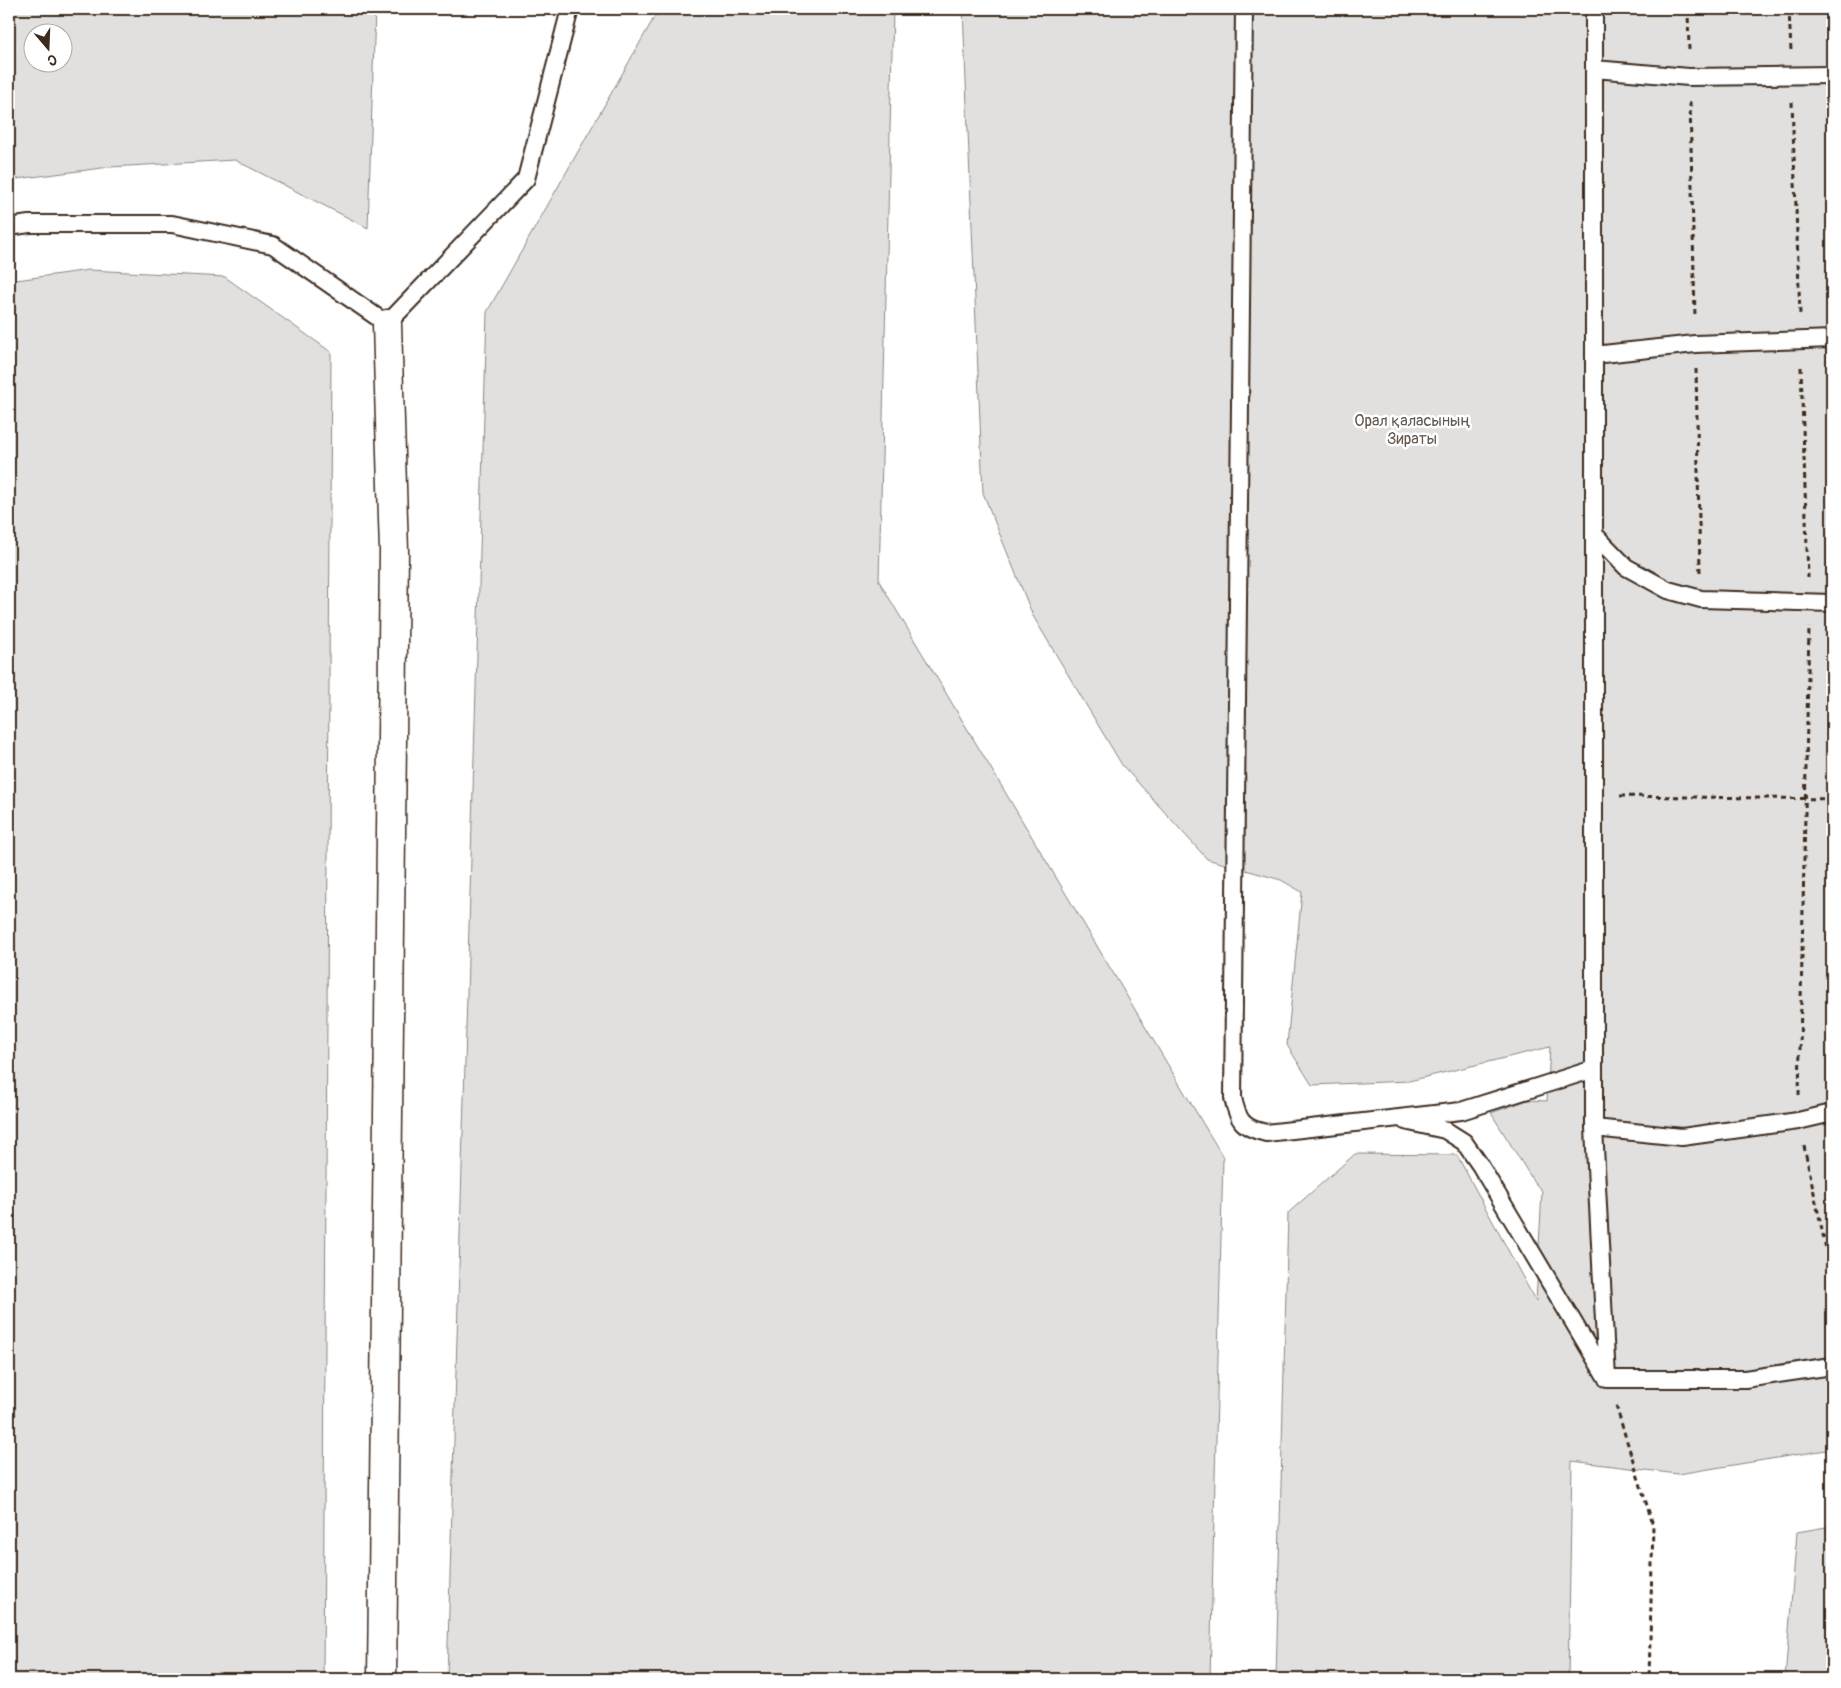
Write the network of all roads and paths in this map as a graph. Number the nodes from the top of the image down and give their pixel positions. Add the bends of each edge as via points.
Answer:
1 (570, 9) edge
2 (1244, 9) edge
3 (1594, 9) edge
4 (1688, 9) edge
5 (1789, 9) edge
6 (1594, 69) junction
7 (1832, 75) edge
8 (1792, 76) junction
9 (1689, 77) junction
10 (9, 227) edge
11 (387, 324) junction
12 (1832, 339) edge
13 (1800, 340) junction
14 (1695, 344) junction
15 (1594, 355) junction
16 (1594, 534) junction
17 (1701, 599) junction
18 (1809, 603) junction
19 (1832, 603) edge
20 (1594, 796) junction
21 (1805, 799) junction
22 (1832, 799) edge
23 (1594, 1069) junction
24 (1832, 1113) edge
25 (1392, 1118) junction
26 (1798, 1121) junction
27 (1594, 1128) junction
28 (1832, 1277) edge
29 (1832, 1366) edge
30 (1608, 1379) junction
31 (382, 1679) edge
32 (1649, 1679) edge

1 - 11 lane via 526,179
2 - 25 lane via 1233,1098 1243,1124 1266,1133
3 - 6 lane
4 - 9 path
5 - 8 path
6 - 9 lane
6 - 15 lane
7 - 8 lane
8 - 9 lane
8 - 13 path
9 - 14 path
10 - 11 lane via 29,224 172,224 273,245
11 - 31 street via 394,551
12 - 13 lane
13 - 14 lane
13 - 18 path
14 - 15 lane
14 - 17 path
15 - 16 lane
16 - 17 lane via 1626,567 1668,590
16 - 20 lane
17 - 18 lane
18 - 19 lane
18 - 21 path
20 - 21 path
20 - 23 lane
21 - 22 path
21 - 26 path
23 - 25 lane via 1461,1111
23 - 27 lane
24 - 26 lane
25 - 30 lane via 1445,1130 1464,1142
26 - 27 lane via 1682,1137
26 - 28 path
27 - 30 lane
29 - 30 lane via 1745,1379
30 - 32 path via 1653,1525

